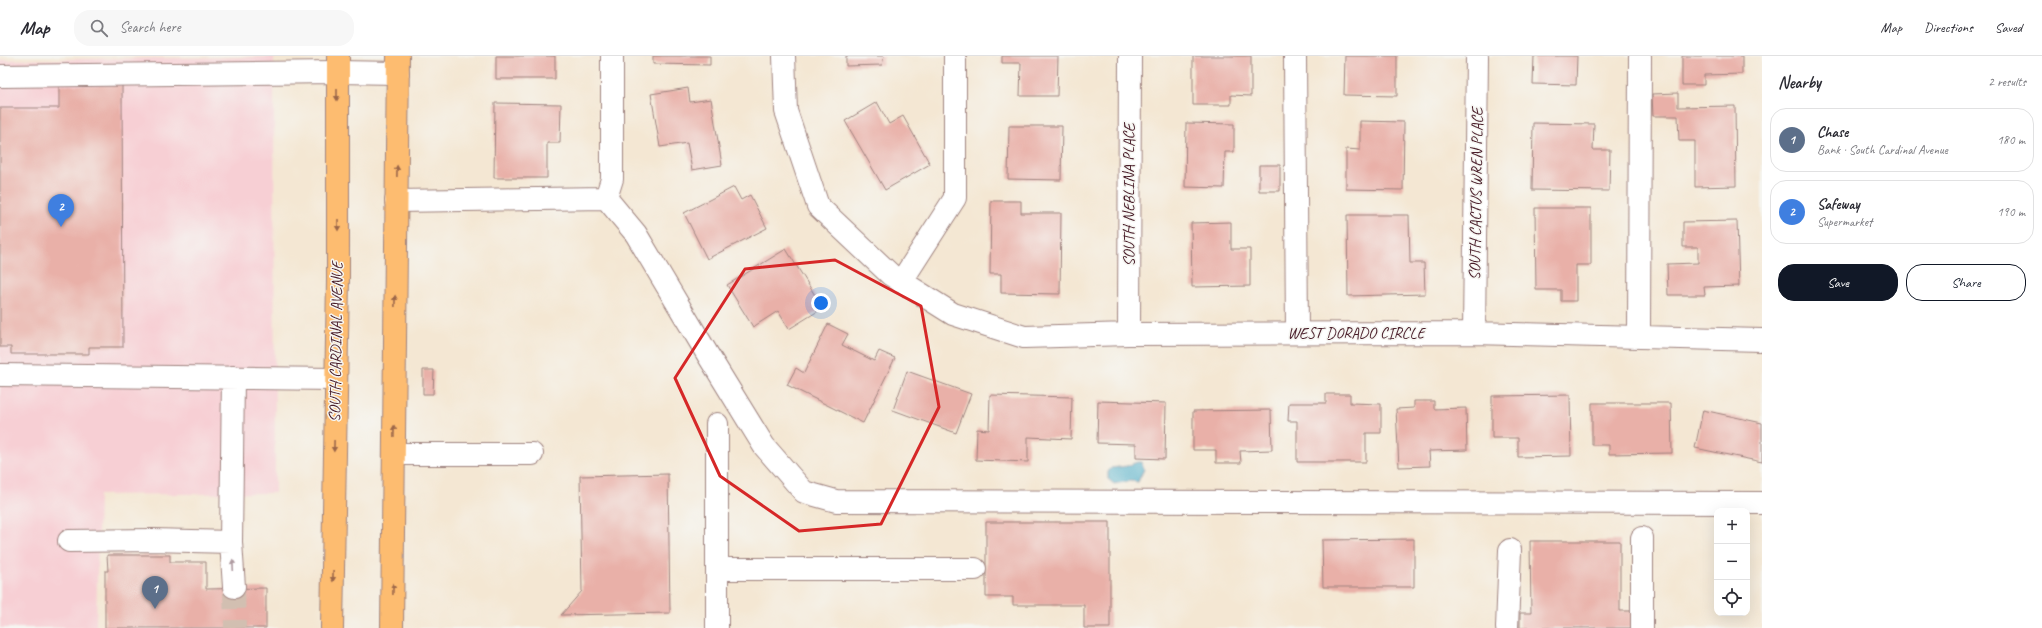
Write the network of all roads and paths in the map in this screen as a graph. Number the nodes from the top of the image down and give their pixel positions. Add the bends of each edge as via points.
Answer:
1 (612, 56) edge
2 (784, 56) edge
3 (955, 56) edge
4 (1130, 56) edge
5 (1295, 56) edge
6 (1477, 56) edge
7 (1640, 56) edge
8 (338, 64) edge
9 (398, 64) edge
10 (0, 76) edge
11 (606, 198) junction
12 (396, 201) junction
13 (901, 282) junction
14 (1297, 333) junction
15 (1474, 333) junction
16 (1129, 334) junction
17 (1639, 337) junction
18 (1762, 340) edge
19 (0, 375) edge
20 (233, 377) junction
21 (335, 379) junction
22 (717, 424) dead end
23 (394, 454) junction
24 (532, 454) dead end
25 (1762, 503) edge
26 (1642, 538) dead end
27 (69, 541) dead end
28 (231, 542) junction
29 (1510, 550) dead end
30 (717, 569) junction
31 (975, 569) dead end
32 (234, 587) tunnel mouth
33 (332, 628) edge
34 (392, 628) edge
35 (717, 628) edge
36 (1508, 628) edge
37 (1642, 628) edge

1 - 11 street via 612,179
2 - 13 street, WEST DORADO CIRCLE via 786,112 818,206
3 - 13 street via 956,198
4 - 16 street, SOUTH NEBLINA PLACE
5 - 14 street
6 - 15 street, SOUTH CACTUS WREN PLACE
7 - 17 street
8 - 9 street
8 - 10 street
8 -> 21 main road, SOUTH CARDINAL AVENUE via 338,279
12 -> 9 main road
11 - 12 street
11 - 25 street via 636,234 764,446 804,492 836,501
23 -> 12 main road
13 - 16 street, WEST DORADO CIRCLE via 953,314 1024,337
14 - 15 street, WEST DORADO CIRCLE
14 - 16 street, WEST DORADO CIRCLE
15 - 17 street, WEST DORADO CIRCLE
17 - 18 street, WEST DORADO CIRCLE
19 - 20 street
20 - 21 street
20 - 28 street
21 -> 33 main road, SOUTH CARDINAL AVENUE
22 - 30 street
23 - 24 street
34 -> 23 main road
26 - 37 street
27 - 28 street
32 -> 28 street
29 - 36 street
30 - 31 street
30 - 35 street

